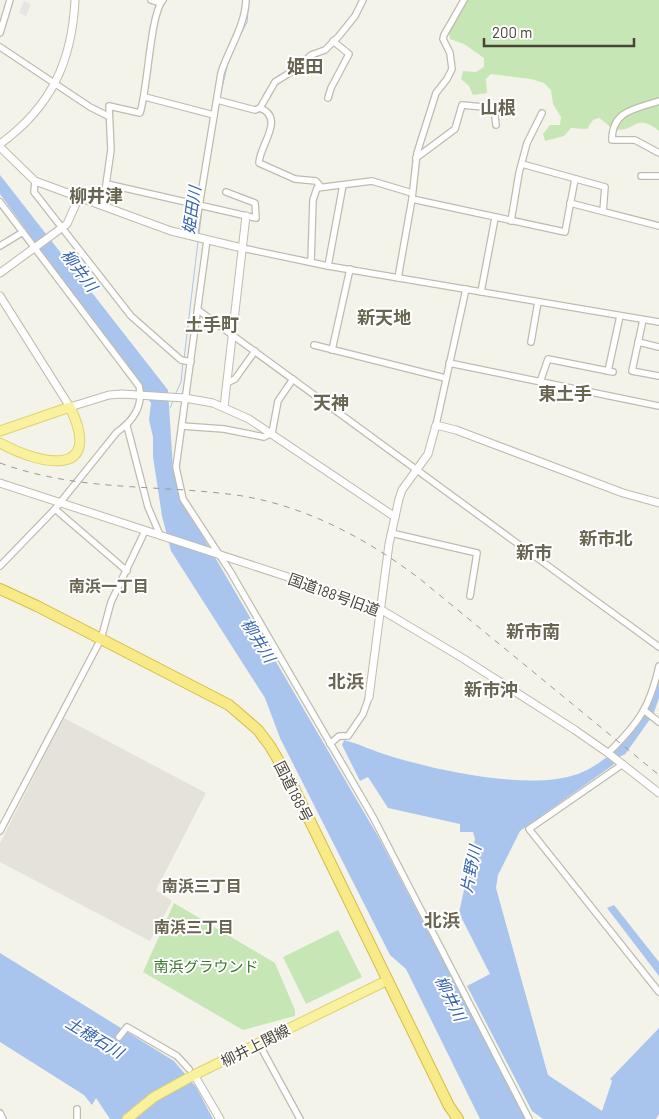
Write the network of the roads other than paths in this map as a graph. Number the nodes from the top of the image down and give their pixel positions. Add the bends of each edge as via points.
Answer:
1 (10, 0) edge
2 (75, 0) edge
3 (151, 0) edge
4 (246, 0) edge
5 (363, 0) edge
6 (464, 0) edge
7 (161, 2) edge
8 (0, 4) edge
9 (6, 10) junction
10 (0, 33) edge
11 (333, 41) junction
12 (0, 47) edge
13 (56, 83) junction
14 (145, 97) junction
15 (328, 98) dead end
16 (217, 100) junction
17 (659, 101) edge
18 (260, 108) junction
19 (542, 113) dead end
20 (214, 115) junction
21 (108, 116) junction
22 (496, 125) dead end
23 (0, 145) edge
24 (659, 153) edge
25 (416, 158) junction
26 (522, 164) junction
27 (640, 176) dead end
28 (659, 176) edge
29 (575, 179) junction
30 (35, 181) junction
31 (107, 184) junction
32 (343, 185) junction
33 (320, 186) junction
34 (226, 192) dead end
35 (412, 196) junction
36 (79, 197) junction
37 (0, 202) edge
38 (570, 204) junction
39 (103, 205) junction
40 (200, 206) junction
41 (603, 211) junction
42 (246, 216) junction
43 (494, 218) junction
44 (511, 221) junction
45 (659, 226) edge
46 (62, 228) junction
47 (23, 232) junction
48 (199, 238) junction
49 (0, 246) edge
50 (36, 246) junction
51 (242, 248) junction
52 (311, 262) junction
53 (328, 266) junction
54 (350, 270) junction
55 (0, 273) edge
56 (398, 278) junction
57 (466, 289) junction
58 (481, 292) junction
59 (0, 296) edge
60 (538, 302) junction
61 (198, 310) junction
62 (620, 316) junction
63 (643, 320) junction
64 (659, 322) edge
65 (233, 334) junction
66 (531, 342) dead end
67 (638, 342) junction
68 (314, 345) dead end
69 (659, 347) edge
70 (255, 350) junction
71 (332, 350) junction
72 (190, 361) junction
73 (449, 362) junction
74 (659, 376) edge
75 (445, 378) junction
76 (294, 379) junction
77 (540, 382) junction
78 (227, 383) junction
79 (143, 395) junction
80 (185, 398) junction
81 (659, 406) edge
82 (70, 407) junction
83 (224, 407) junction
84 (436, 425) junction
85 (127, 426) junction
86 (182, 426) junction
87 (0, 431) edge
88 (272, 433) junction
89 (0, 443) edge
90 (417, 470) junction
91 (0, 482) edge
92 (59, 502) junction
93 (659, 503) edge
94 (55, 509) junction
95 (395, 517) junction
96 (146, 530) junction
97 (391, 533) junction
98 (162, 536) junction
99 (215, 553) junction
100 (0, 566) edge
101 (127, 571) junction
102 (0, 589) edge
103 (470, 596) dead end
104 (380, 610) junction
105 (101, 639) junction
106 (659, 647) edge
107 (659, 666) edge
108 (368, 697) joint
109 (647, 713) junction
110 (659, 722) edge
111 (330, 744) junction
112 (610, 754) junction
113 (622, 764) junction
114 (659, 793) edge
115 (0, 831) edge
116 (388, 980) junction
117 (659, 992) edge
118 (119, 1037) dead end
119 (258, 1042) junction
120 (192, 1075) junction
121 (77, 1109) dead end
122 (0, 1113) edge
123 (3, 1119) edge
124 (77, 1119) edge
125 (127, 1119) edge
126 (220, 1119) edge
127 (300, 1119) edge
128 (458, 1119) edge
129 (529, 1119) edge

1 - 9 street
2 - 13 street via 70,41
3 - 7 street
4 - 16 street via 242,24 221,72
5 - 11 street via 355,16
6 - 25 street via 444,35 452,68 436,92
7 - 14 street
8 - 9 street
9 - 10 street
11 - 15 street via 350,54
11 - 18 street via 325,50 311,55 275,82
12 - 13 street
13 - 21 street
13 - 23 street via 34,113
14 - 20 street
14 - 21 street via 140,113 109,106
16 - 18 street via 255,110
16 - 20 street
17 - 24 street via 628,112 612,128 612,140 636,140
18 - 33 street via 271,116 270,132 259,163 280,175 316,182
19 - 26 street via 529,137
20 - 40 street
21 - 31 street via 112,142
22 - 25 street via 494,108 462,105 455,129
23 - 30 street
25 - 35 street
26 - 29 street
26 - 44 street
27 - 28 street
29 - 38 street
29 - 41 street via 605,187
30 - 36 street
30 - 46 street via 34,192
31 - 39 street
31 - 40 street
32 - 33 street
32 - 35 street via 380,182
32 - 53 street
33 - 52 street via 313,200
34 - 42 street via 255,203 256,218
35 - 43 street
35 - 56 street
36 - 39 street
36 - 46 street via 71,217
37 - 47 street
38 - 41 street
38 - 44 street via 565,232
39 - 48 street
40 - 42 street
40 - 48 street
41 - 45 street
42 - 51 street
43 - 44 street
43 - 58 street
46 - 50 street
46 - 72 street via 131,316 181,360
47 - 49 street
47 - 50 street
48 - 51 street
48 - 61 street
50 - 55 street
50 - 79 street
51 - 52 street
51 - 65 street
52 - 53 street
53 - 54 street
54 - 56 street
54 - 71 street
56 - 57 street
57 - 58 street
57 - 73 street
58 - 60 street
59 - 82 street
60 - 62 street
60 - 66 street
61 - 65 street
61 - 72 street
62 - 63 street
62 - 77 street via 611,371 548,359
63 - 64 street
63 - 67 street
65 - 70 street
65 - 78 street
67 - 69 street
67 - 74 street via 632,371
68 - 71 street
70 - 76 street
70 - 78 street via 236,379
71 - 75 street
72 - 80 street
73 - 75 street
73 - 77 street
75 - 84 street
76 - 88 street via 278,401
76 - 90 street
77 - 81 street
78 - 83 street
79 - 80 street
79 - 82 street via 109,395
79 - 85 street
80 - 83 street
80 - 86 street
82 - 87 main road
82 - 89 main road via 81,438 81,446 72,458 51,461
83 - 88 street
84 - 90 street via 431,447
84 - 93 street via 622,493
85 - 92 street via 117,432
85 - 98 street via 148,507
86 - 88 street via 224,429 248,435
86 - 99 street via 176,475 183,499
88 - 95 street
90 - 95 street via 402,490
90 - 106 street
91 - 92 street, 国道188号旧道
92 - 94 street
92 - 96 street, 国道188号旧道
94 - 100 street
94 - 101 street
95 - 97 street
96 - 98 street, 国道188号旧道
96 - 101 street
97 - 103 street via 476,553
97 - 104 street
98 - 99 street, 国道188号旧道
99 - 104 street, 国道188号旧道
99 - 111 street via 230,571
101 - 105 street via 111,602
102 - 105 highway, 国道188号
104 - 108 street
104 - 112 street, 国道188号旧道 via 464,659
105 - 115 street
105 - 116 highway, 国道188号 via 220,699 258,730 290,780
107 - 109 street
108 - 111 street via 363,714 348,736 339,736
109 - 110 street
109 - 112 street
111 - 129 street via 373,818
112 - 113 street, 国道188号旧道
113 - 114 street, 国道188号旧道
113 - 117 street via 529,828
116 - 119 main road, 柳井上関線
116 - 128 highway, 国道188号
118 - 120 street via 127,1027 177,1056
119 - 120 main road, 柳井上関線
119 - 127 street
120 - 125 main road, 柳井上関線 via 154,1097
120 - 126 street
121 - 124 street
122 - 123 street

